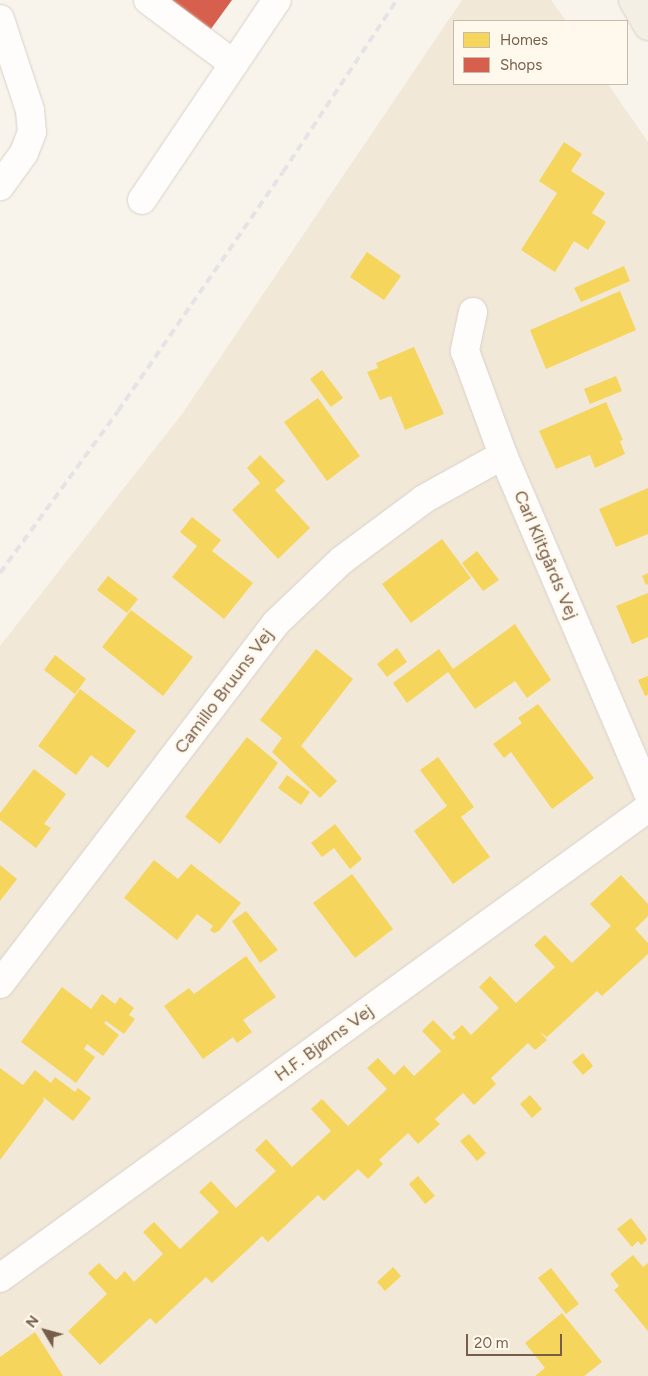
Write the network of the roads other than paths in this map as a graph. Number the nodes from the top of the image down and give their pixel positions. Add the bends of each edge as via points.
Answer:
1 (148, 0) edge
2 (277, 0) edge
3 (633, 0) edge
4 (0, 19) edge
5 (648, 26) edge
6 (234, 64) junction
7 (0, 186) edge
8 (142, 200) dead end
9 (473, 312) dead end
10 (503, 455) junction
11 (648, 793) edge
12 (648, 808) edge
13 (0, 984) edge
14 (0, 1278) edge

1 - 6 street
2 - 6 street
3 - 5 main road
4 - 7 street via 30,110 32,132 24,153
6 - 8 street
9 - 10 street, Carl Klitgårds Vej via 465,350
10 - 11 street, Carl Klitgårds Vej
10 - 13 street, Camillo Bruuns Vej via 424,499 342,560 276,623
12 - 14 street, H.F. Bjørns Vej

